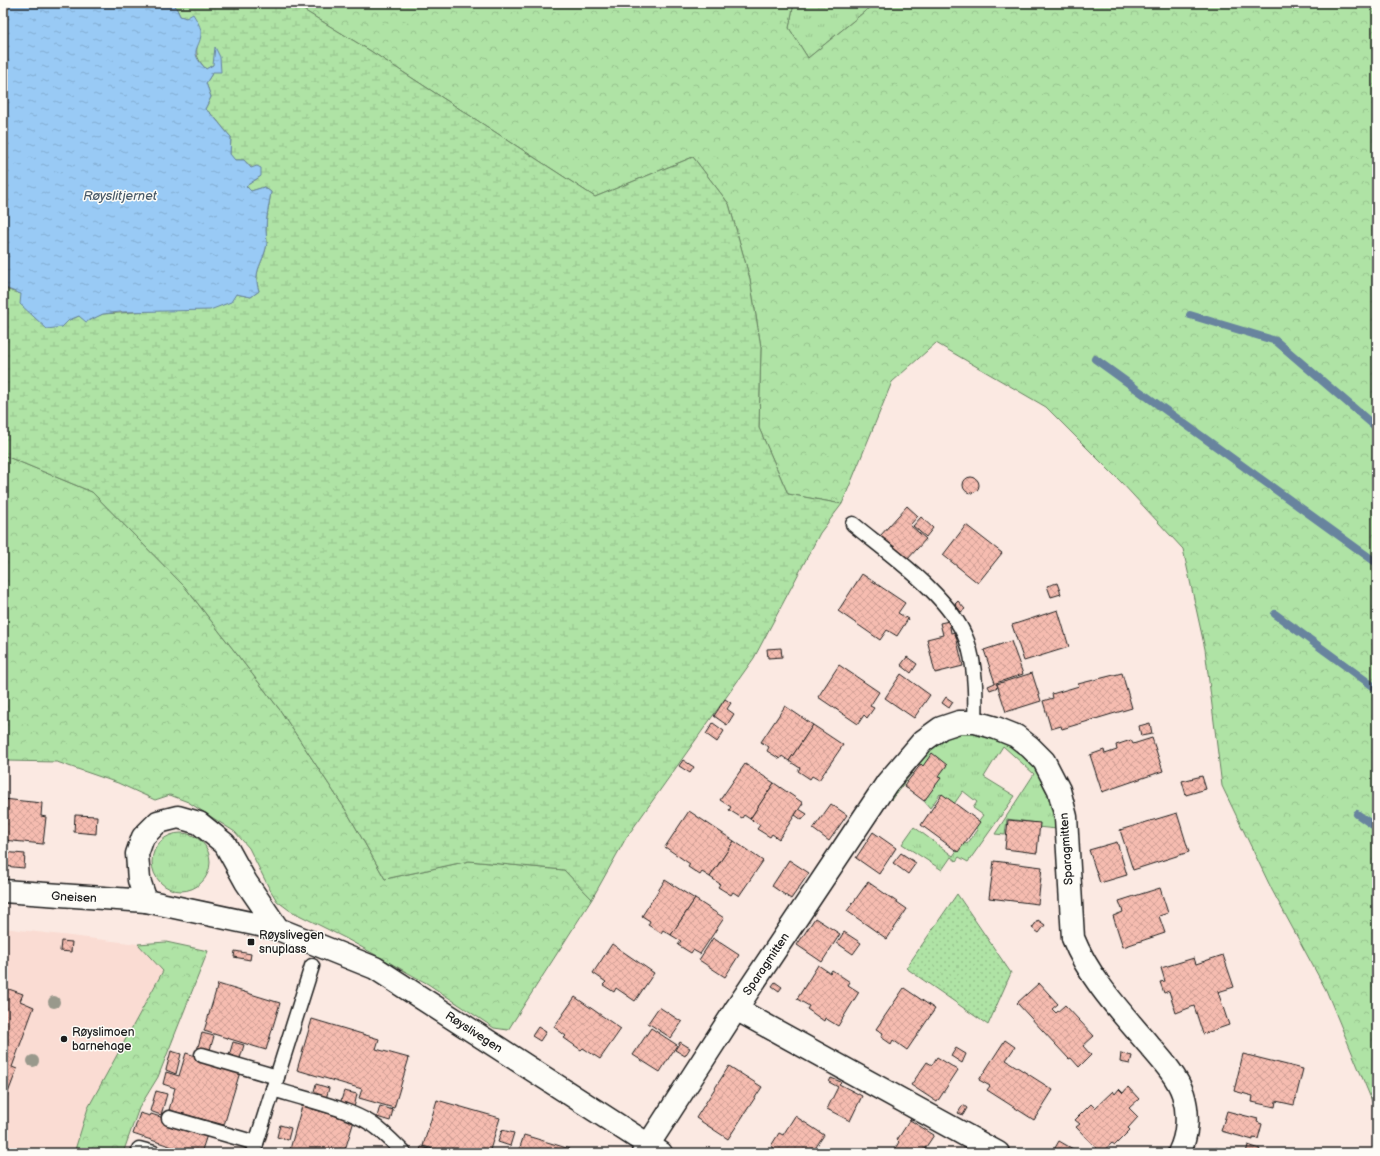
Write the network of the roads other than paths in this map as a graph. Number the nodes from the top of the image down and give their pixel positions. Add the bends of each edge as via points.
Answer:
1 (853, 524) dead end
2 (975, 722) junction
3 (3, 892) edge
4 (146, 901) junction
5 (278, 929) junction
6 (312, 966) dead end
7 (736, 1009) junction
8 (202, 1055) dead end
9 (275, 1083) junction
10 (169, 1118) dead end
11 (255, 1148) edge
12 (139, 1149) dead end
13 (650, 1150) edge
14 (154, 1153) edge
15 (404, 1153) edge
16 (998, 1153) edge
17 (1179, 1153) edge

1 - 2 lane via 924,583 956,618 967,641 974,673
2 - 7 street, Sparagmitten via 959,722 941,728 923,741 906,760 887,784
2 - 17 street, Sparagmitten via 1016,736 1030,747 1044,761 1059,790 1066,817 1073,938 1092,975 1160,1058 1183,1093 1188,1116 1183,1146
3 - 4 street, Gneisen
4 - 5 street, Røyslivegen
4 - 5 street via 139,880 137,854 142,837 158,822 178,817 199,823 225,844 246,882
5 - 13 street, Røyslivegen via 375,968
6 - 9 lane
7 - 13 street, Sparagmitten
7 - 16 street, Sparagmitten
8 - 9 lane
9 - 11 lane
9 - 15 lane via 371,1124
10 - 11 lane
12 - 14 lane

